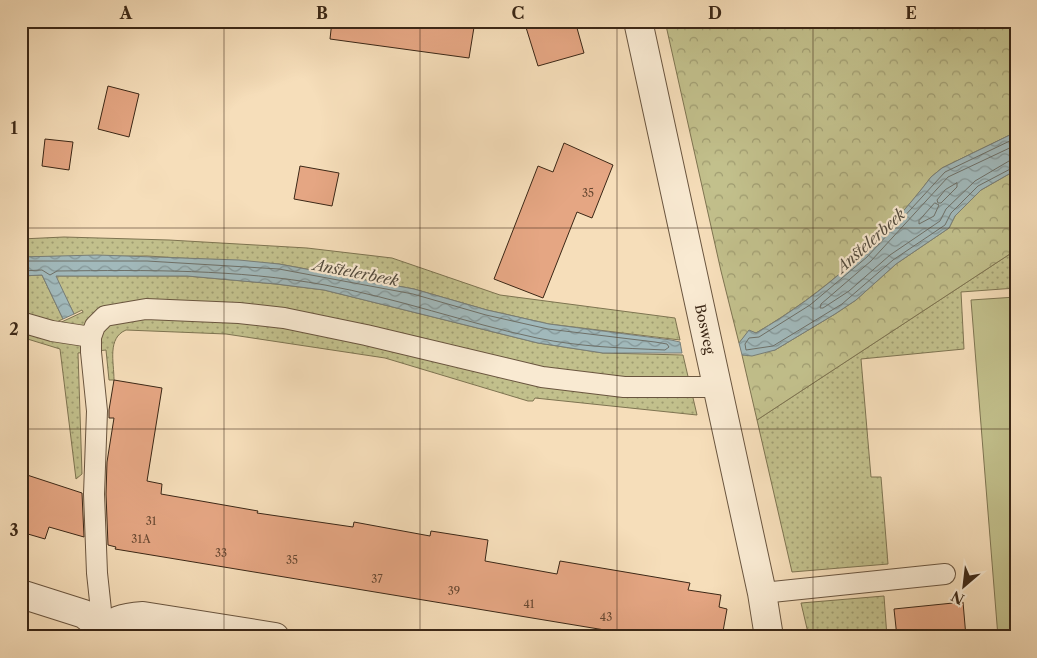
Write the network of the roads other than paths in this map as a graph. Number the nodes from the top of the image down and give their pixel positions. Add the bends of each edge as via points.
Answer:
1 (638, 21) edge
2 (21, 322) edge
3 (91, 337) junction
4 (717, 387) junction
5 (945, 574) dead end
6 (762, 593) junction
7 (21, 594) edge
8 (101, 633) edge
9 (275, 637) edge
10 (769, 637) edge

1 - 4 street, Bosweg
2 - 3 lane
3 - 4 lane via 95,326 105,316 121,311 239,313 284,318 408,344 542,377 624,386
3 - 8 lane
4 - 6 street, Bosweg
5 - 6 lane
6 - 10 street, Bosweg
7 - 8 street via 84,614
8 - 9 street via 129,617 143,616

